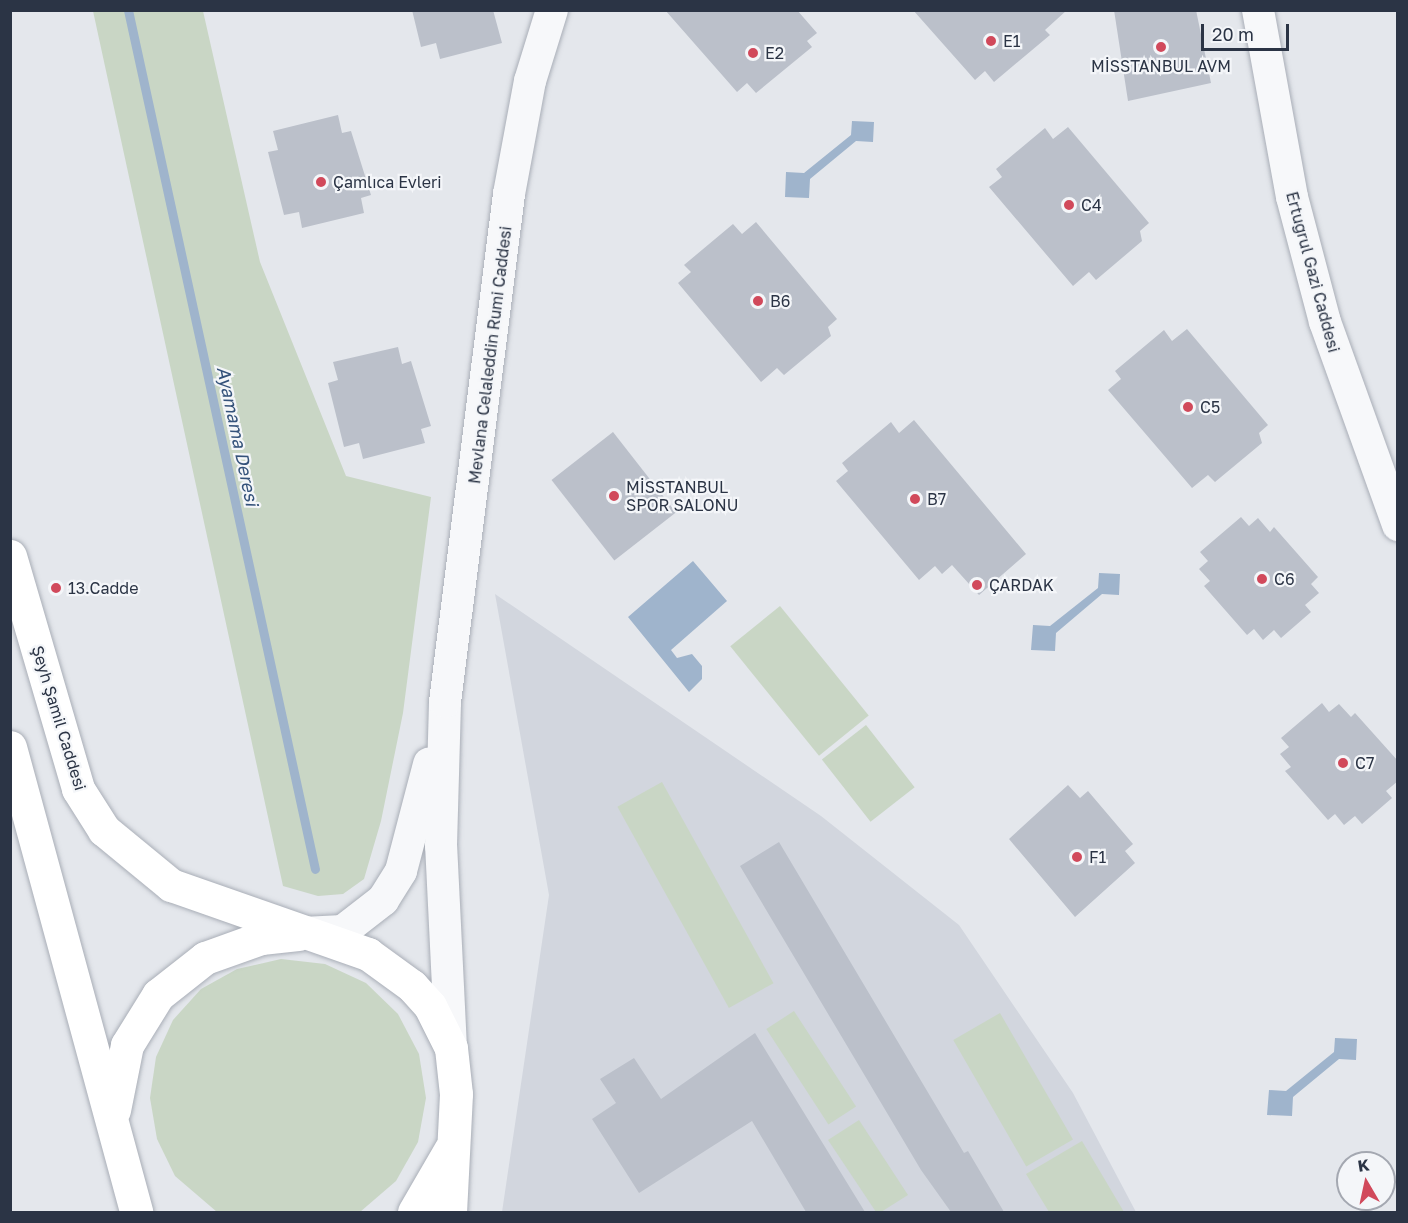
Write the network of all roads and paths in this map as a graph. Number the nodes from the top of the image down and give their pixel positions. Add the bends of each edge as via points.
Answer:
1 (552, 10) edge
2 (1258, 10) edge
3 (1398, 525) edge
4 (10, 556) edge
5 (445, 702) junction
6 (10, 747) edge
7 (303, 933) junction
8 (451, 1048) junction
9 (113, 1116) junction
10 (454, 1140) junction
11 (133, 1199) edge
12 (157, 1212) edge
13 (414, 1212) edge
14 (450, 1212) edge

1 - 5 street, Mevlana Celaleddin Rumi Caddesi via 530,81 509,194
2 - 3 street, Ertuğrul Gazi Caddesi via 1292,197 1324,322
4 - 7 main road, Şeyh Şamil Caddesi via 78,789 104,830 171,885
5 - 7 street via 401,871 383,900 343,930
5 - 8 street via 441,846
6 - 9 main road
7 - 8 main road, Şeyh Şamil Caddesi via 368,954 391,968 430,1006
7 - 9 main road via 261,938 205,958 158,995 127,1045
8 - 10 main road
9 - 11 main road
10 - 13 main road
10 - 14 main road
11 - 12 main road

